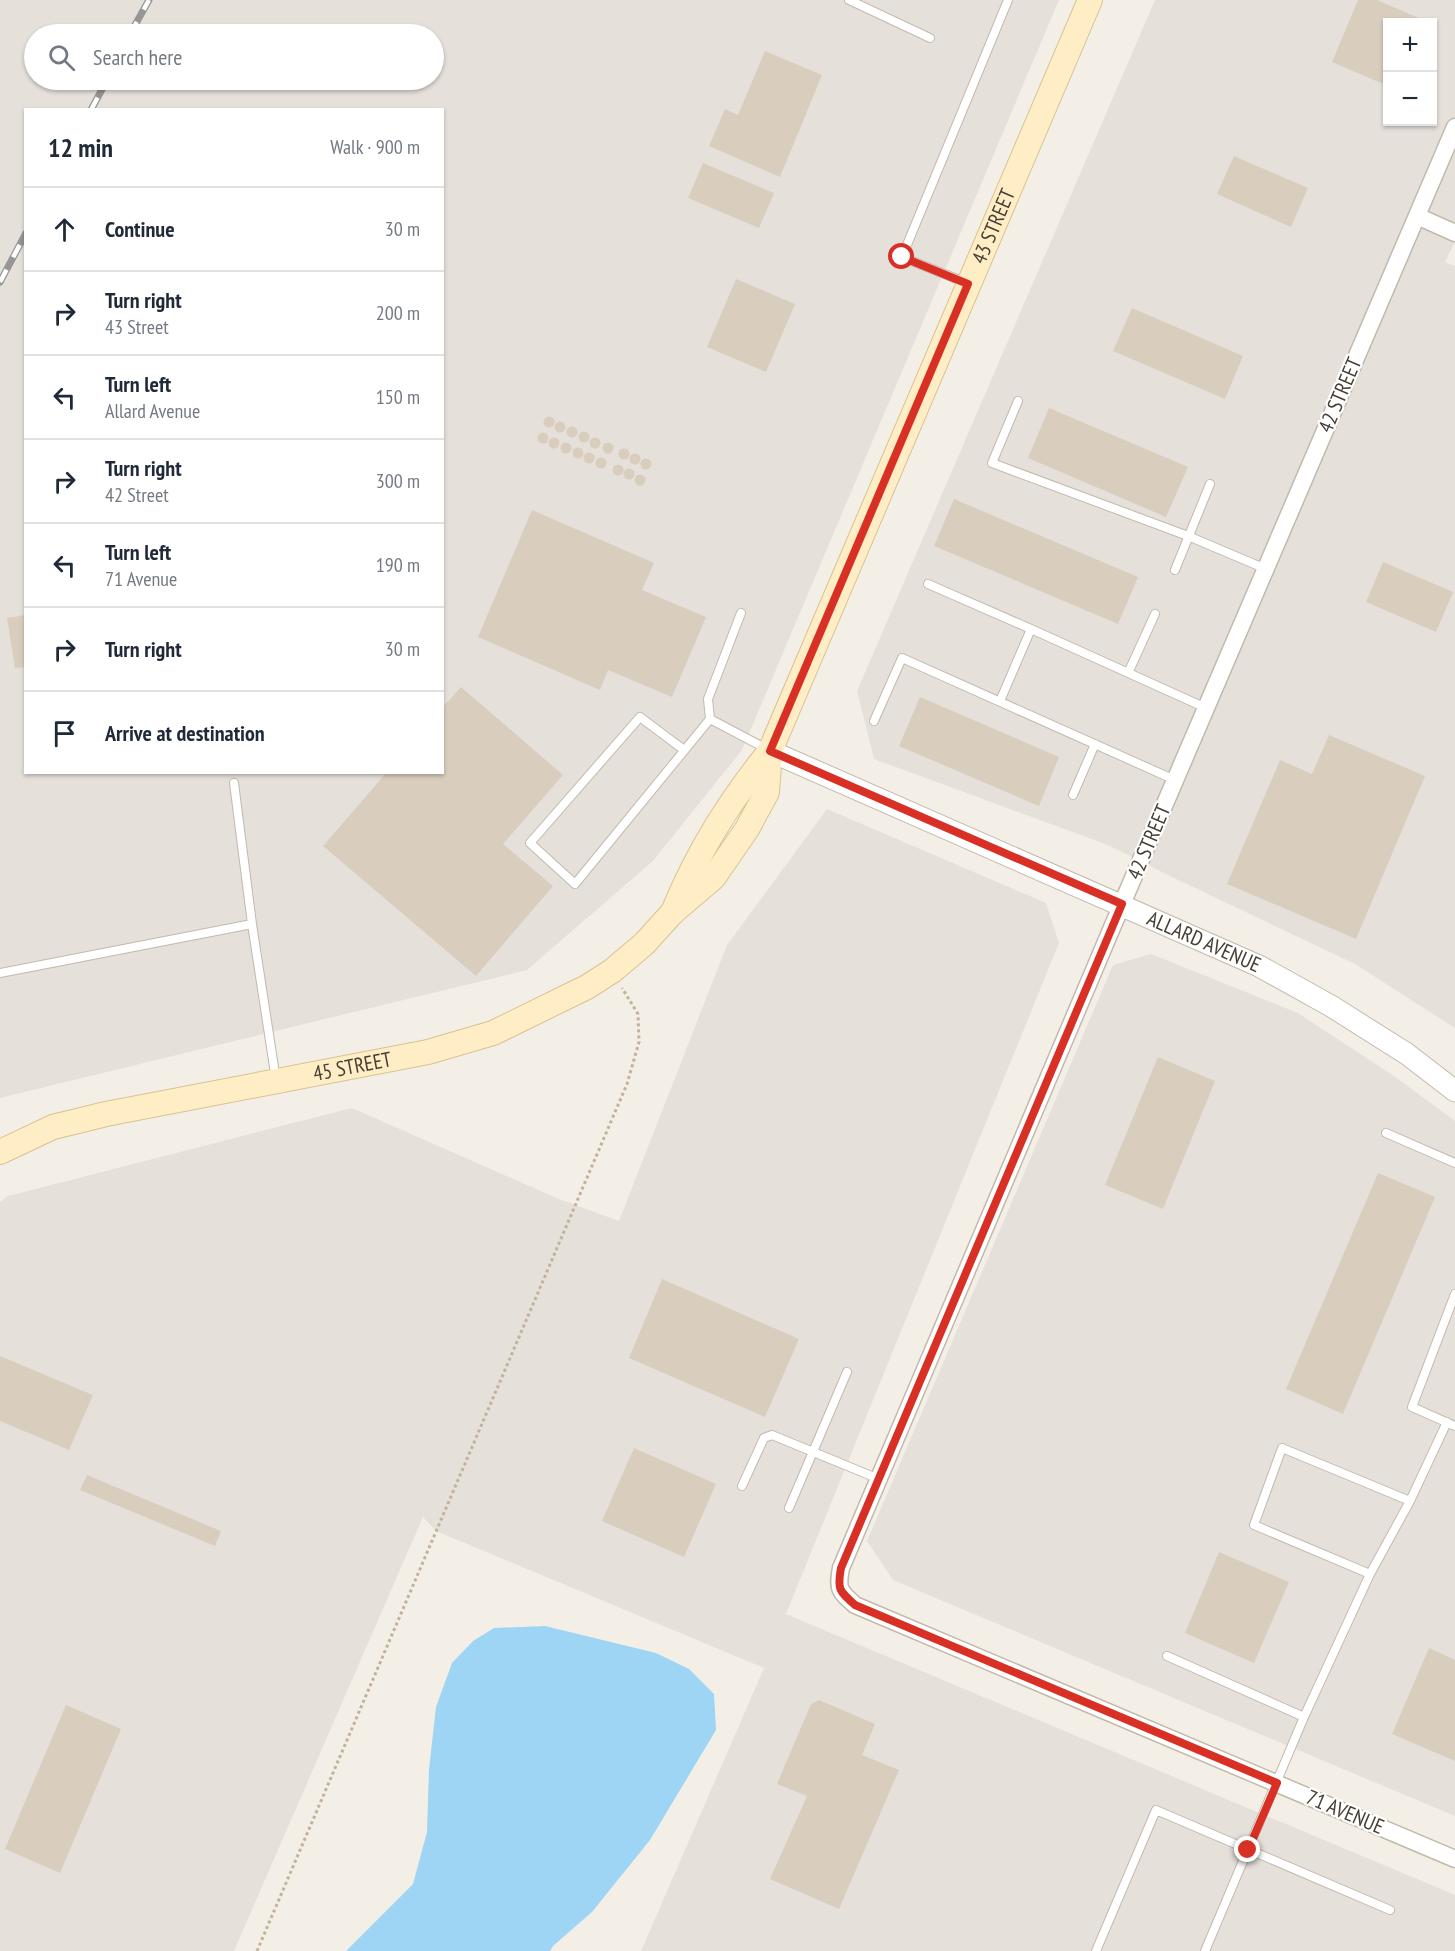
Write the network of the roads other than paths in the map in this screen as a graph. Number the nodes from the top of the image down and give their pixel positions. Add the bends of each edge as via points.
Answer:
1 (849, 0) edge
2 (1008, 0) edge
3 (1090, 0) edge
4 (930, 38) dead end
5 (1455, 127) edge
6 (1417, 216) junction
7 (1455, 233) edge
8 (968, 284) junction
9 (1018, 401) dead end
10 (1210, 484) dead end
11 (1188, 536) junction
12 (1266, 569) junction
13 (1175, 570) dead end
14 (928, 584) dead end
15 (741, 613) dead end
16 (1155, 614) dead end
17 (1031, 629) junction
18 (1129, 672) junction
19 (1000, 701) junction
20 (1206, 708) junction
21 (710, 719) junction
22 (874, 722) dead end
23 (1095, 744) junction
24 (684, 750) junction
25 (770, 751) junction
26 (1175, 780) junction
27 (234, 783) dead end
28 (1073, 795) dead end
29 (1122, 904) junction
30 (252, 924) junction
31 (0, 973) edge
32 (276, 1081) junction
33 (1455, 1091) edge
34 (1386, 1133) dead end
35 (0, 1152) edge
36 (1455, 1163) edge
37 (1455, 1294) edge
38 (847, 1372) dead end
39 (1451, 1424) edge
40 (813, 1452) junction
41 (879, 1479) junction
42 (742, 1486) dead end
43 (1410, 1501) junction
44 (789, 1508) dead end
45 (1370, 1574) junction
46 (840, 1593) joint
47 (1167, 1656) dead end
48 (1304, 1717) junction
49 (1277, 1783) junction
50 (1248, 1850) junction
51 (1455, 1859) edge
52 (1390, 1910) dead end
53 (1096, 1951) edge
54 (1205, 1951) edge

1 - 4 lane
2 - 8 lane via 902,257
3 - 8 main road, 43 STREET
5 - 6 street, 42 STREET
6 - 7 street
6 - 12 street, 42 STREET
8 - 25 main road, 43 STREET
9 - 11 lane via 992,463
10 - 11 lane
11 - 12 lane
11 - 13 lane
12 - 20 street, 42 STREET
14 - 17 lane
15 - 21 lane via 708,699
16 - 18 lane
17 - 18 lane
17 - 19 lane
18 - 20 lane
19 - 22 lane via 902,658
19 - 23 lane
20 - 26 street, 42 STREET
21 - 24 lane
21 - 25 lane
23 - 26 lane
23 - 28 lane
24 - 24 lane via 575,884 530,843 640,717
25 - 29 street, ALLARD AVENUE
25 - 32 main road, 45 STREET via 767,792 714,877 612,971 494,1033 428,1052
26 - 29 street, 42 STREET
27 - 30 lane
29 - 33 street, ALLARD AVENUE via 1259,966 1331,1006 1407,1053
29 - 41 street, 42 STREET
30 - 31 lane
30 - 32 lane
32 - 35 main road, 45 STREET via 53,1126
34 - 36 lane
37 - 39 lane via 1412,1407
38 - 40 lane
39 - 43 lane
40 - 41 lane
40 - 42 lane via 772,1435 764,1438
40 - 44 lane
41 - 46 street, 42 STREET via 841,1568
43 - 45 lane
43 - 45 lane via 1281,1448 1254,1525
45 - 48 lane
46 - 49 street, 71 AVENUE via 855,1605
47 - 48 lane
48 - 49 lane
49 - 50 lane
49 - 51 street, 71 AVENUE
50 - 52 lane
50 - 53 lane via 1156,1810
50 - 54 lane

